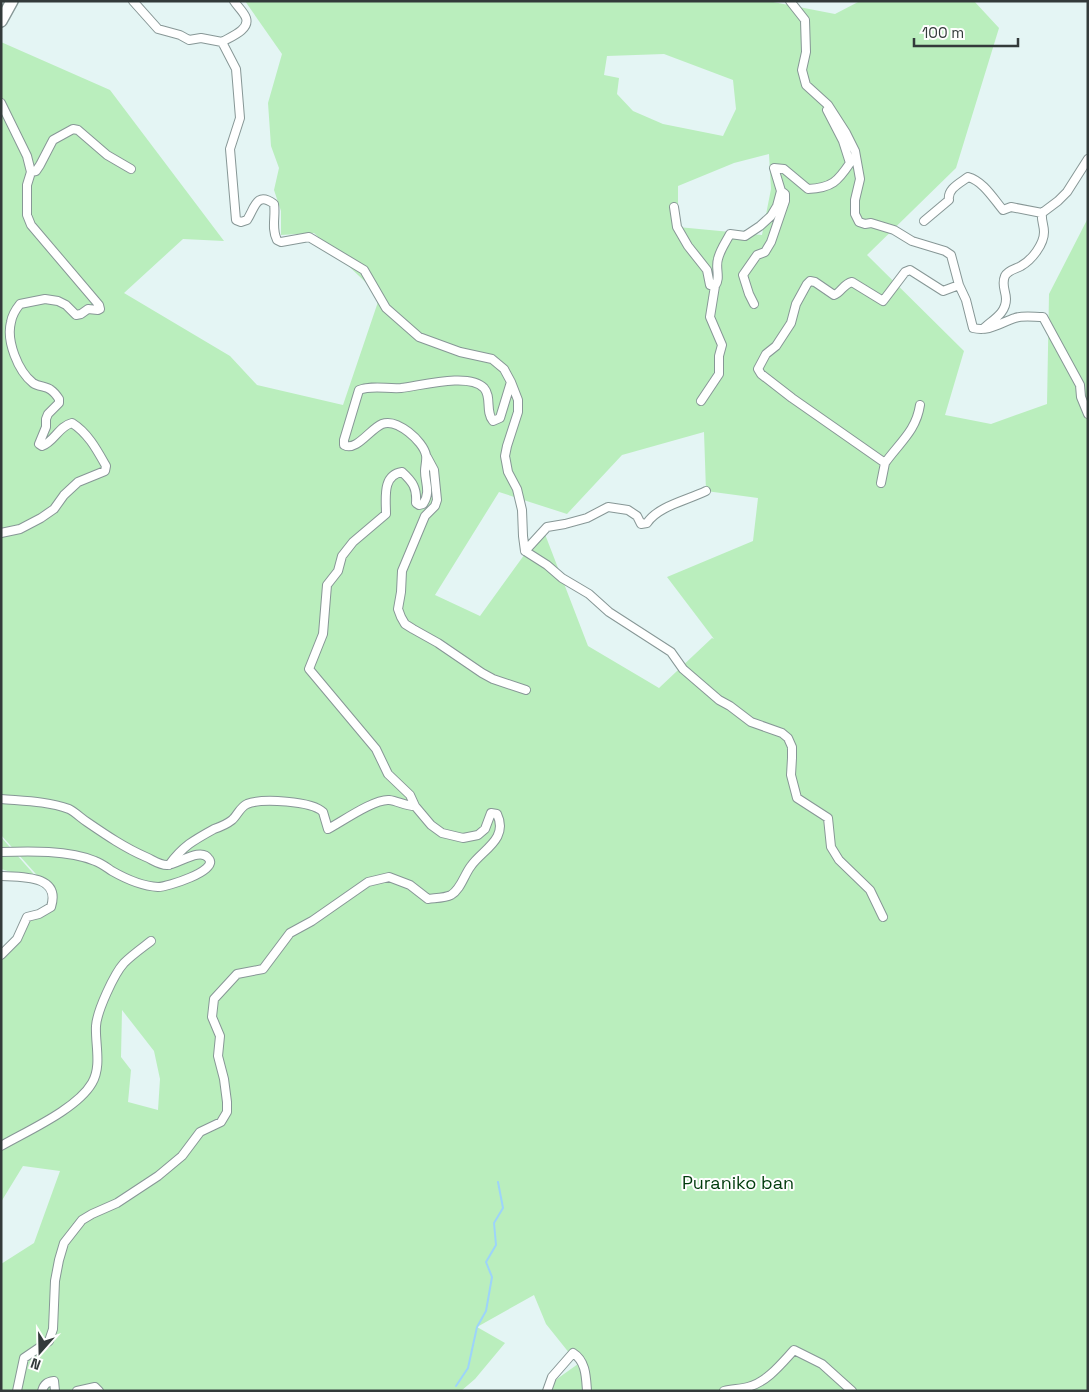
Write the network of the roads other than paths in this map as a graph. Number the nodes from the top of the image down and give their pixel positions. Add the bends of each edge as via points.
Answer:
1 (12, 1) edge
2 (133, 1) edge
3 (234, 1) edge
4 (790, 1) edge
5 (1, 21) edge
6 (222, 42) junction
7 (1, 103) edge
8 (830, 107) junction
9 (1088, 159) edge
10 (131, 169) dead end
11 (30, 172) junction
12 (782, 191) junction
13 (674, 207) dead end
14 (1042, 213) junction
15 (924, 221) dead end
16 (959, 285) junction
17 (714, 286) junction
18 (754, 304) dead end
19 (981, 330) junction
20 (511, 382) junction
21 (701, 401) dead end
22 (920, 405) dead end
23 (1088, 414) edge
24 (426, 455) junction
25 (885, 463) junction
26 (881, 483) dead end
27 (706, 491) dead end
28 (1, 533) edge
29 (525, 551) junction
30 (526, 690) dead end
31 (1, 799) edge
32 (415, 806) junction
33 (1, 852) edge
34 (169, 865) junction
35 (1, 876) edge
36 (883, 917) dead end
37 (151, 941) dead end
38 (1, 955) edge
39 (1, 1146) edge
40 (17, 1391) edge
41 (42, 1391) edge
42 (55, 1391) edge
43 (77, 1391) edge
44 (99, 1391) edge
45 (547, 1391) edge
46 (587, 1391) edge
47 (724, 1391) edge
48 (852, 1391) edge

1 - 5 street
2 - 6 street via 158,29 189,40 201,38
3 - 6 street via 246,18 246,25
4 - 8 street via 805,20 806,52 802,70 806,85
6 - 20 street via 236,69 240,118 230,149 236,220 247,220 255,204 261,200 270,201 274,204 273,225 277,240 309,237 355,264 364,270 386,308 419,337 460,352 492,359 504,368
7 - 11 street via 27,156
8 - 12 street via 827,110 850,163 838,181 819,189 808,189 784,169 774,168
8 - 16 street via 855,152 860,179 855,214 859,222 894,230 945,251 951,256
9 - 14 street via 1067,192
10 - 11 street via 73,129 53,140 36,171
11 - 28 street via 27,215 31,225 100,309 88,309 76,315 58,302 45,300 20,304 11,322 14,352 31,381 52,390 59,399 48,414 39,444 47,444 66,424 72,423 91,440 106,466 100,474 78,482 54,509 41,518 20,529
12 - 17 street via 771,216 760,226 745,236 730,234 720,252 718,279
12 - 18 street via 785,201 771,242 764,252 756,255 743,275
13 - 17 street via 677,227 707,270 710,285
14 - 15 street via 1011,207 1003,210 982,185 968,177 950,191 948,200
14 - 19 street via 1043,242 1023,265 1007,273 1003,286 1006,299 1003,309
16 - 19 street via 973,328
16 - 25 street via 943,291 910,270 883,301 852,282 834,295 810,281 796,304 791,323 758,368 761,374 792,398
17 - 21 street via 710,317 722,346 718,374
19 - 23 street via 1016,318 1043,317 1080,385
20 - 24 street via 500,418 493,421 489,414 488,395 476,383 447,380 402,388 365,387 359,390 344,445 353,447 373,428 390,422 415,436
20 - 29 street via 518,400 518,412 505,456 522,510
22 - 25 street via 911,431
24 - 30 street via 434,470 437,500 425,516 402,571 398,610 412,629 482,673
24 - 32 street via 428,491 423,504 416,503 413,482 402,472 397,473 387,482 386,514 353,542 342,556 338,571 327,586 323,634 309,669 376,749 388,774 410,795
25 - 26 street
27 - 29 street via 679,501 651,517 647,523 641,524 637,516 628,510 608,507 587,518 547,527
29 - 36 street via 589,594 609,612 672,652 683,669 719,700 751,722 788,738 792,747 791,775 797,798 828,818 832,847 839,860 870,890
31 - 34 street via 42,803 70,810 130,850 160,865
32 - 34 street via 389,800 373,803 328,829 323,812 310,806 290,801 247,804 232,820 190,842
32 - 40 street via 442,834 463,838 478,835 485,829 490,813 497,814 500,819 498,836 472,864 456,892 450,896 428,899 410,885 389,877 368,882 290,933 263,969 237,974 226,986 214,1000 212,1017 220,1036 218,1056 227,1112 221,1122 200,1132 182,1156 158,1176 117,1203 82,1220 64,1243 55,1281 53,1329 49,1342 24,1358
33 - 34 street via 84,858 96,861 131,882 157,887 202,872 210,863 205,856 193,855
35 - 38 street via 30,877 44,882 52,891 53,900 51,907 27,917 17,939
37 - 39 street via 123,964 106,994 96,1024 97,1070 92,1083 58,1114
41 - 42 street via 48,1381 54,1381
43 - 44 street via 95,1387
45 - 46 street via 552,1377 573,1353 579,1357 585,1372
47 - 48 street via 760,1382 794,1350 822,1364

